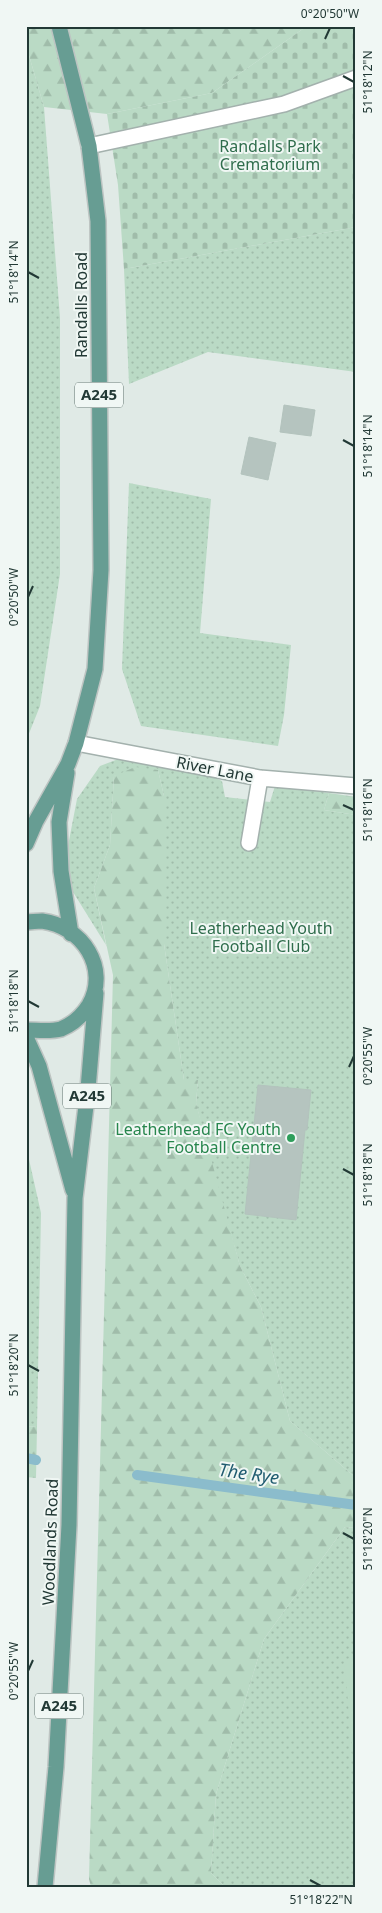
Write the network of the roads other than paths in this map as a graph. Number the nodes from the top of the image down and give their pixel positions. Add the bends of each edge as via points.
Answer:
1 (59, 26) edge
2 (356, 78) edge
3 (89, 146) junction
4 (76, 743) junction
5 (68, 764) junction
6 (260, 778) junction
7 (356, 786) edge
8 (249, 842) dead end
9 (26, 844) edge
10 (26, 922) edge
11 (71, 934) junction
12 (96, 993) junction
13 (26, 1030) edge
14 (26, 1037) edge
15 (75, 1198) junction
16 (44, 1887) edge

1 - 3 main road, Randalls Road / A245
2 - 3 lane via 284,104
3 - 4 main road, Randalls Road / A245 via 98,221 100,570 95,669
4 - 5 main road, Randalls Road / A245
4 - 6 lane, River Lane
5 - 9 main road, A245
5 - 11 main road, A245 via 59,822 61,871
6 - 7 lane, River Lane
6 - 8 lane
10 - 11 main road, Woodlands Road via 57,925
11 - 12 main road, Woodlands Road via 85,943 94,958
12 - 13 main road via 73,1023 59,1029
12 - 15 main road, Woodlands Road / A245
14 - 15 main road, Woodlands Road / A245 via 39,1066
15 - 16 main road, Woodlands Road / A245 via 69,1525 56,1767

